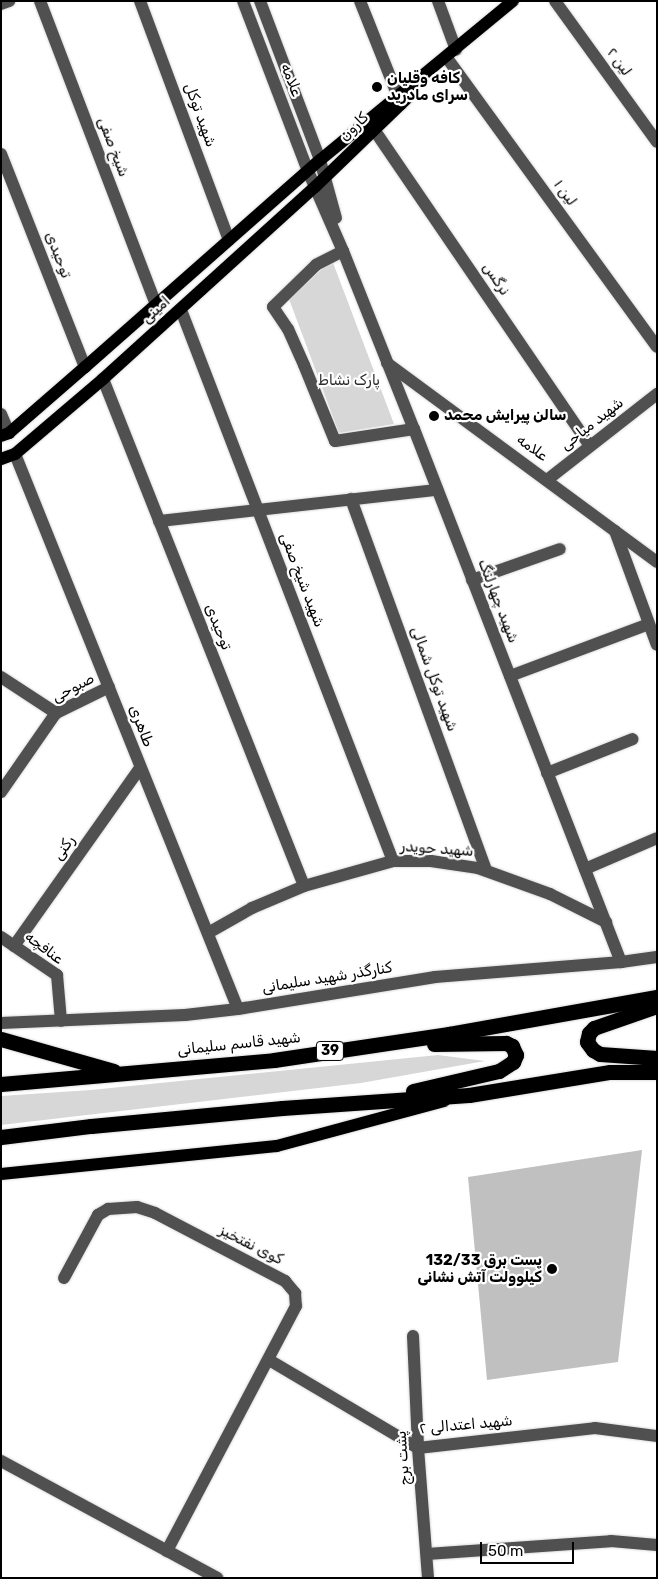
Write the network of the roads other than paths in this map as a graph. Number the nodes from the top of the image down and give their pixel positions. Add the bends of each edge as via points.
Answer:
1 (9, 1) edge
2 (40, 1) edge
3 (140, 1) edge
4 (243, 1) edge
5 (260, 1) edge
6 (360, 1) edge
7 (438, 1) edge
8 (513, 1) edge
9 (555, 1) edge
10 (1, 4) edge
11 (452, 54) junction
12 (399, 101) junction
13 (375, 131) junction
14 (657, 142) edge
15 (1, 154) edge
16 (320, 160) junction
17 (308, 171) junction
18 (326, 178) junction
19 (316, 187) junction
20 (229, 240) junction
21 (344, 251) junction
22 (156, 304) junction
23 (181, 310) junction
24 (657, 348) edge
25 (387, 362) junction
26 (85, 367) junction
27 (103, 379) junction
28 (657, 394) edge
29 (1, 414) edge
30 (414, 429) junction
31 (5, 434) edge
32 (590, 446) junction
33 (15, 454) junction
34 (1, 459) edge
35 (547, 480) junction
36 (437, 490) junction
37 (351, 500) junction
38 (257, 510) junction
39 (159, 521) junction
40 (616, 531) junction
41 (560, 549) dead end
42 (657, 562) edge
43 (472, 580) junction
44 (649, 624) junction
45 (657, 645) edge
46 (510, 676) junction
47 (1, 677) edge
48 (109, 687) junction
49 (56, 713) junction
50 (633, 740) dead end
51 (140, 768) junction
52 (547, 773) junction
53 (1, 792) edge
54 (657, 838) edge
55 (393, 861) junction
56 (585, 869) junction
57 (486, 870) junction
58 (304, 886) junction
59 (606, 922) junction
60 (208, 933) junction
61 (1, 937) edge
62 (14, 946) junction
63 (657, 957) edge
64 (621, 962) junction
65 (657, 997) edge
66 (657, 1006) edge
67 (238, 1009) junction
68 (61, 1021) junction
69 (1, 1023) edge
70 (1, 1039) edge
71 (381, 1044) junction
72 (657, 1058) edge
73 (657, 1072) edge
74 (122, 1074) junction
75 (1, 1084) edge
76 (469, 1094) junction
77 (365, 1102) junction
78 (1, 1137) edge
79 (1, 1174) edge
80 (64, 1278) dead end
81 (413, 1336) dead end
82 (269, 1360) junction
83 (657, 1436) edge
84 (418, 1448) junction
85 (1, 1461) edge
86 (657, 1545) edge
87 (167, 1551) junction
88 (427, 1554) junction
89 (217, 1578) edge
90 (428, 1578) edge

1 - 10 street
2 - 22 street, شیخ صفی
3 - 20 street, شهید توکل
4 - 17 street, علامه
5 - 16 street, علامه
6 - 12 street
7 - 11 street, لین ۱
8 - 11 main road, کارون
9 - 14 street, لین ۲
11 - 12 main road, کارون
11 - 24 street, لین ۱
12 - 13 main road, کارون
12 - 16 main road, کارون
13 - 18 main road, کارون
13 - 32 street, نرگس
15 - 26 street, توحیدی
16 - 17 main road, امینی
16 - 18 street, علامه
17 - 19 street, علامه
17 - 20 main road, امینی
18 - 19 main road, امینی
18 - 21 street, علامه
19 - 21 street, علامه
19 - 23 main road, امینی
20 - 22 main road, امینی
21 - 25 street, شهید چهارلنگ
21 - 30 street via 316,265 274,307 296,347 335,441
22 - 26 main road, امینی
23 - 27 main road, امینی
23 - 38 street, شهید شیخ صفی
25 - 30 street, شهید چهارلنگ
25 - 35 street, علامه
26 - 31 main road, امینی
27 - 33 main road, امینی
27 - 39 street, توحیدی
28 - 32 street, شهید میاحی
29 - 31 street
30 - 36 street, شهید چهارلنگ
31 - 33 main road
32 - 35 street, شهید میاحی
33 - 34 main road, امینی
33 - 48 street, طاهری
35 - 40 street, علامه
36 - 37 street
36 - 43 street, شهید چهارلنگ
37 - 38 street
37 - 57 street, شهید توکل شمالی
38 - 39 street
38 - 55 street, شهید شیخ صفی
39 - 58 street, توحیدی
40 - 42 street, علامه
40 - 44 street
41 - 43 street
43 - 46 street, شهید چهارلنگ
44 - 45 street
44 - 46 street
46 - 52 street, شهید چهارلنگ
47 - 49 street
48 - 49 street, صبوحی
48 - 51 street, طاهری
49 - 53 street, صبوحی
50 - 52 street
51 - 60 street, طاهری
51 - 62 street, رکنی
52 - 56 street, شهید چهارلنگ
54 - 56 street
55 - 57 street, شهید حویدر via 431,861
55 - 58 street, شهید حویدر
56 - 59 street, شهید چهارلنگ
57 - 59 street, شهید حویدر via 550,894
58 - 60 street, شهید حویدر via 252,908
59 - 64 street, شهید چهارلنگ
60 - 67 street, طاهری
61 - 62 street, عنافچه
62 - 68 street, عنافچه via 57,976
63 - 64 street, کنارگذر شهید سلیمانی
64 - 67 street, کنارگذر شهید سلیمانی via 435,977
65 - 71 highway, شهید قاسم سلیمانی / 39
66 - 72 highway via 594,1028 587,1042 600,1054
67 - 68 street, کنارگذر شهید سلیمانی
68 - 69 street, کنارگذر شهید سلیمانی
70 - 74 highway
71 - 74 highway, شهید قاسم سلیمانی / 39 via 274,1060
71 - 77 highway via 493,1042 512,1046 516,1054 513,1062 499,1072
73 - 76 highway via 610,1072
74 - 75 highway, شهید قاسم سلیمانی / 39
76 - 77 highway
76 - 79 main road via 276,1146
77 - 78 highway
80 - 82 street, کوی نفتخیز via 98,1216 108,1209 137,1206 155,1213 285,1281 295,1293 296,1306
81 - 84 street, پشت برج
82 - 84 street, شهید اعتدالی ۲
82 - 87 street, کوی نفتخیز
83 - 84 street, شهید اعتدالی ۲ via 595,1428
84 - 88 street, پشت برج
85 - 87 street
86 - 88 street via 611,1541
87 - 89 street
88 - 90 street, پشت برج

